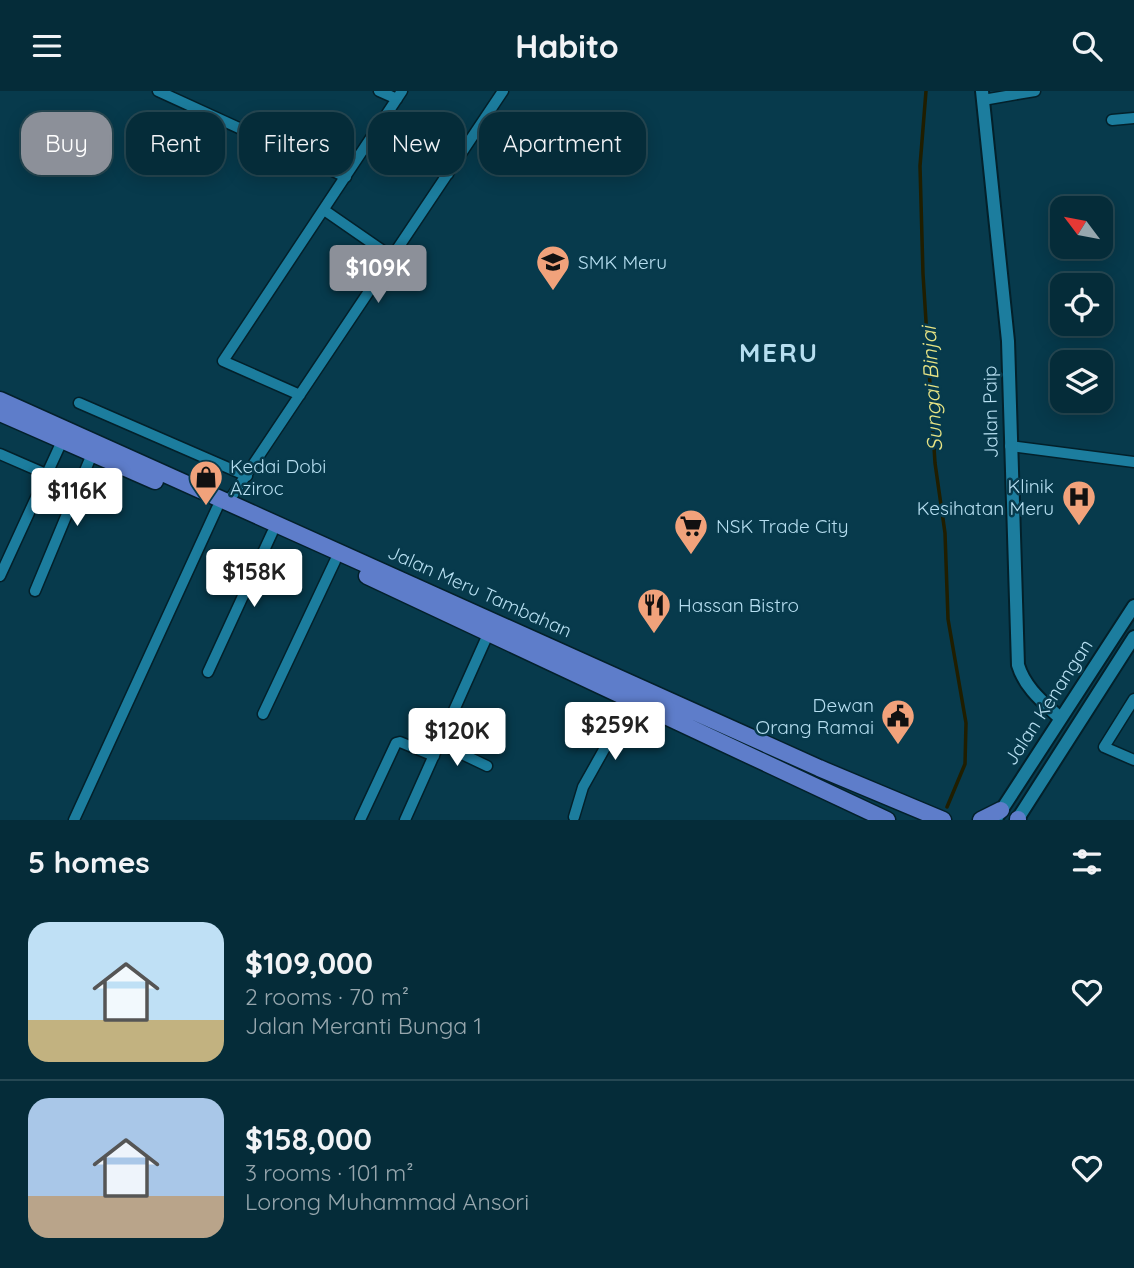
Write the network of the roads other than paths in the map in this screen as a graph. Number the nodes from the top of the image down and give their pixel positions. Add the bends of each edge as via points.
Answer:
1 (158, 91) edge
2 (379, 91) edge
3 (503, 91) edge
4 (1035, 91) edge
5 (399, 95) edge
6 (982, 96) edge
7 (387, 112) edge
8 (1134, 118) edge
9 (1112, 120) dead end
10 (368, 141) edge
11 (465, 148) edge
12 (447, 175) edge
13 (346, 177) junction
14 (324, 210) junction
15 (392, 257) junction
16 (300, 395) junction
17 (0, 400) edge
18 (79, 403) dead end
19 (0, 413) edge
20 (62, 440) junction
21 (1010, 446) junction
22 (0, 454) edge
23 (92, 454) junction
24 (1134, 462) edge
25 (46, 474) junction
26 (247, 476) junction
27 (223, 505) junction
28 (272, 533) junction
29 (4, 555) edge
30 (335, 561) junction
31 (0, 576) edge
32 (35, 590) dead end
33 (1134, 606) edge
34 (489, 632) junction
35 (1134, 637) edge
36 (208, 672) dead end
37 (624, 696) junction
38 (1134, 699) edge
39 (263, 714) dead end
40 (1060, 718) junction
41 (439, 743) junction
42 (434, 756) junction
43 (1134, 760) edge
44 (487, 766) dead end
45 (998, 815) edge
46 (574, 817) dead end
47 (74, 820) edge
48 (360, 820) edge
49 (405, 820) edge
50 (887, 820) edge
51 (943, 820) edge
52 (981, 820) edge
53 (1017, 820) edge

1 - 13 street
2 - 5 street
3 - 11 street
4 - 6 street
5 - 7 street
6 - 21 street, Jalan Paip via 1008,341
8 - 9 street
10 - 13 street
12 - 15 street
13 - 14 street
14 - 15 street
14 - 16 street via 223,361
15 - 16 street
16 - 26 street
17 - 27 main road, Jalan Meru Tambahan
18 - 26 street
19 - 20 main road, Jalan Meru Tambahan
20 - 23 main road, Jalan Meru Tambahan
20 - 25 street
21 - 24 street
21 - 40 street, Jalan Paip via 1018,665 1030,689
22 - 25 street
23 - 27 main road, Jalan Meru Tambahan
23 - 32 street
25 - 29 street
26 - 27 street
27 - 28 main road, Jalan Meru Tambahan
27 - 47 street
27 - 51 main road, Jalan Meru Tambahan
28 - 30 main road, Jalan Meru Tambahan
28 - 36 street
29 - 31 street
30 - 34 main road, Jalan Meru Tambahan
30 - 39 street
33 - 40 street, Jalan Kenangan
34 - 37 main road, Jalan Meru Tambahan
34 - 41 street
35 - 53 street, Jalan Kenangan
37 - 46 street
37 - 50 main road, Jalan Meru Tambahan
38 - 43 street via 1104,747
40 - 45 street, Jalan Kenangan
41 - 42 street
41 - 44 street
42 - 48 street via 396,743
42 - 49 street
45 - 52 main road

